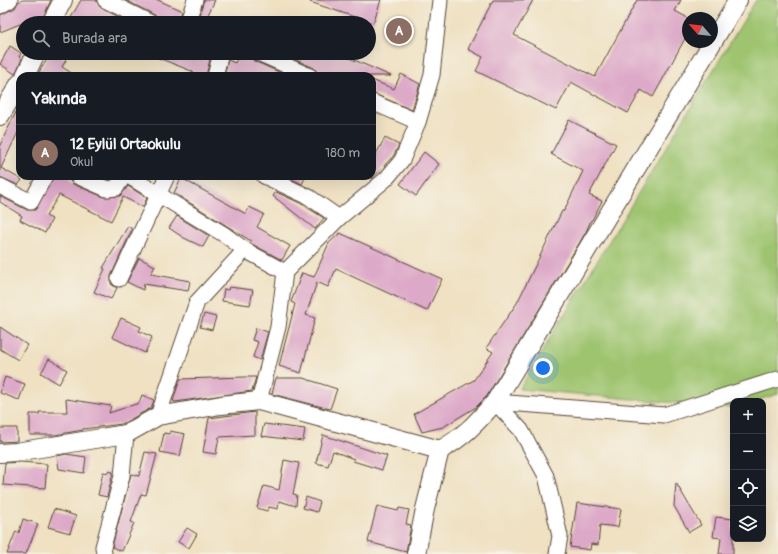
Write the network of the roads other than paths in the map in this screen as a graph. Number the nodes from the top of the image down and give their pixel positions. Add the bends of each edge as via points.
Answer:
1 (10, 0) edge
2 (62, 0) edge
3 (105, 0) edge
4 (195, 0) edge
5 (440, 0) edge
6 (738, 0) edge
7 (0, 6) edge
8 (54, 16) edge
9 (137, 16) edge
10 (189, 16) edge
11 (33, 60) edge
12 (220, 60) edge
13 (274, 60) edge
14 (29, 72) edge
15 (215, 72) edge
16 (301, 72) edge
17 (16, 93) edge
18 (376, 104) edge
19 (0, 116) edge
20 (418, 122) junction
21 (43, 180) edge
22 (86, 180) edge
23 (121, 180) edge
24 (135, 180) edge
25 (165, 180) edge
26 (273, 180) edge
27 (0, 186) edge
28 (158, 193) junction
29 (339, 218) junction
30 (245, 250) junction
31 (285, 272) junction
32 (119, 279) dead end
33 (778, 379) edge
34 (259, 401) junction
35 (495, 402) junction
36 (158, 416) junction
37 (126, 434) junction
38 (440, 450) junction
39 (0, 453) edge
40 (104, 554) edge
41 (416, 554) edge
42 (557, 554) edge

1 - 7 street
2 - 8 street
3 - 9 street
4 - 10 street
5 - 20 street via 432,75
6 - 35 street
11 - 14 street
12 - 15 street
13 - 16 street
17 - 19 street
18 - 20 street
20 - 29 street via 402,160 390,174
21 - 27 street via 31,202
22 - 23 street via 107,189 116,188
24 - 28 street
25 - 28 street
26 - 29 street via 309,197
28 - 30 street
28 - 32 street
29 - 31 street
30 - 31 street
30 - 36 street via 197,302
31 - 34 street via 278,327
33 - 35 street via 664,415
34 - 36 street
34 - 38 street
35 - 38 street via 471,429 457,441
35 - 42 street via 521,430 546,476 560,536
36 - 37 street
37 - 39 street
37 - 40 street via 122,476 103,547
38 - 41 street

